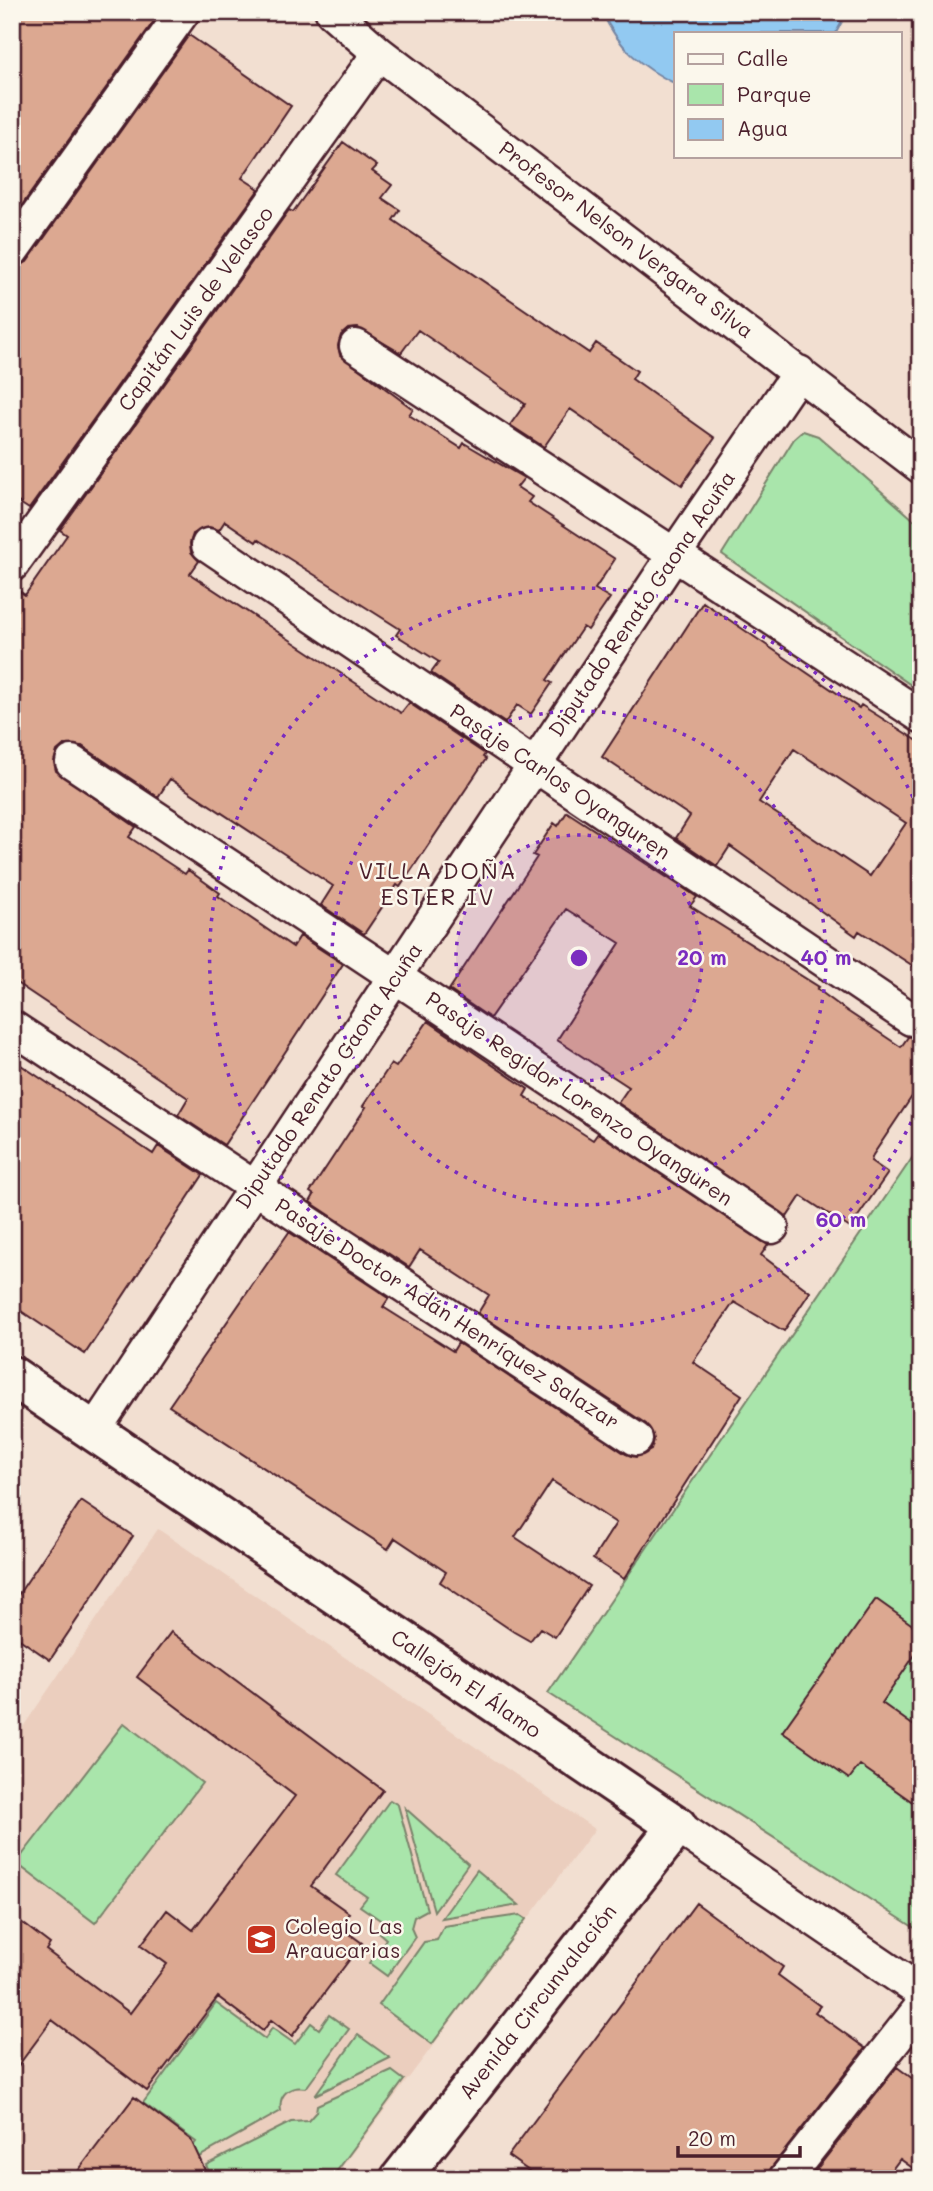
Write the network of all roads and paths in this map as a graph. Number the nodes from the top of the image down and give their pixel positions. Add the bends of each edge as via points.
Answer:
1 (183, 12) edge
2 (332, 12) edge
3 (379, 53) junction
4 (12, 251) edge
5 (356, 346) dead end
6 (799, 372) junction
7 (921, 467) edge
8 (208, 545) dead end
9 (674, 555) junction
10 (12, 565) edge
11 (921, 716) edge
12 (72, 762) dead end
13 (535, 765) junction
14 (395, 976) junction
15 (911, 1019) dead end
16 (12, 1027) edge
17 (255, 1187) junction
18 (772, 1227) dead end
19 (12, 1376) edge
20 (93, 1432) junction
21 (636, 1439) dead end
22 (677, 1826) junction
23 (921, 1992) edge
24 (921, 2007) edge
25 (407, 2176) edge
26 (785, 2179) edge

1 - 4 street
2 - 3 street, Profesor Nelson Vergara Silva
3 - 6 street, Profesor Nelson Vergara Silva
3 - 10 street, Capitán Luis de Velasco
5 - 9 street
6 - 7 street, Profesor Nelson Vergara Silva
6 - 9 street, Diputado Renato Gaona Acuña
8 - 13 street, Pasaje Carlos Oyanguren
9 - 11 street
9 - 13 street, Diputado Renato Gaona Acuña
12 - 14 street, Pasaje Regidor Lorenzo Oyanguren
13 - 14 street, Diputado Renato Gaona Acuña
13 - 15 street, Pasaje Carlos Oyanguren
14 - 17 street, Diputado Renato Gaona Acuña
14 - 18 street, Pasaje Regidor Lorenzo Oyanguren
16 - 17 street, Pasaje Doctor Adán Henríquez Salazar
17 - 20 street, Diputado Renato Gaona Acuña
17 - 21 street, Pasaje Doctor Adán Henríquez Salazar
19 - 20 street, Callejón El Álamo
20 - 22 street, Callejón El Álamo
22 - 23 street, Callejón El Álamo
22 - 25 street, Avenida Circunvalación
24 - 26 street

